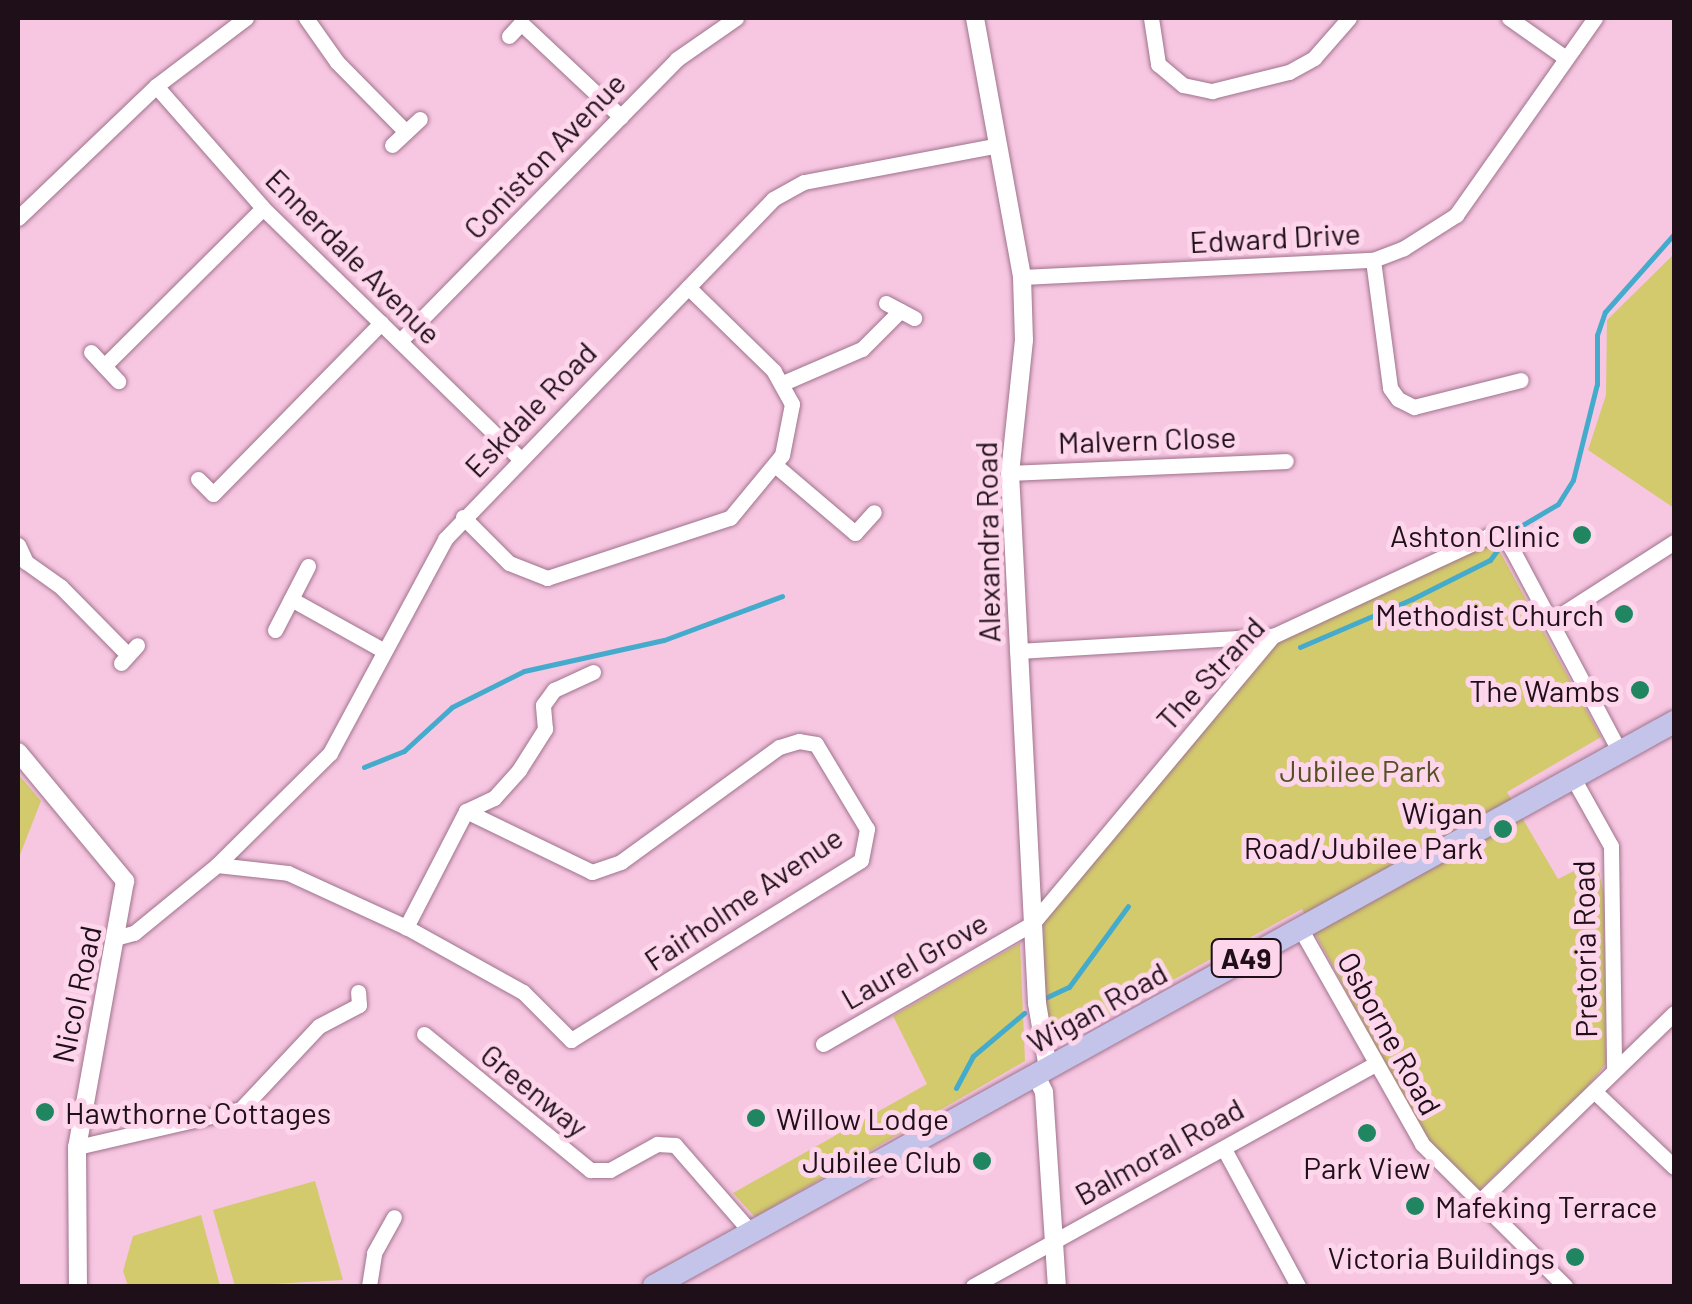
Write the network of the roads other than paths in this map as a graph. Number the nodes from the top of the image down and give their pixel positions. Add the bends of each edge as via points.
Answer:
1 (211, 18) edge
2 (246, 18) edge
3 (306, 18) edge
4 (736, 18) edge
5 (975, 18) edge
6 (1152, 18) edge
7 (1349, 18) edge
8 (1509, 18) edge
9 (1596, 18) edge
10 (221, 32) junction
11 (509, 36) dead end
12 (1562, 56) junction
13 (156, 86) junction
14 (621, 117) junction
15 (420, 119) dead end
16 (406, 132) junction
17 (999, 144) junction
18 (392, 145) dead end
19 (263, 208) junction
20 (18, 218) edge
21 (1373, 260) junction
22 (1022, 277) junction
23 (688, 287) junction
24 (900, 311) dead end
25 (381, 322) junction
26 (400, 341) junction
27 (90, 352) dead end
28 (104, 366) junction
29 (1521, 380) dead end
30 (118, 381) dead end
31 (784, 383) junction
32 (520, 459) junction
33 (1286, 462) dead end
34 (774, 465) junction
35 (1010, 472) junction
36 (198, 479) dead end
37 (874, 512) dead end
38 (463, 516) junction
39 (1674, 542) edge
40 (18, 545) edge
41 (22, 566) edge
42 (308, 566) dead end
43 (291, 599) junction
44 (1551, 621) junction
45 (274, 630) dead end
46 (1273, 636) junction
47 (381, 649) junction
48 (1017, 652) junction
49 (128, 653) dead end
50 (586, 682) dead end
51 (1674, 722) edge
52 (18, 752) edge
53 (1620, 752) junction
54 (1573, 778) junction
55 (466, 810) junction
56 (216, 864) junction
57 (1032, 924) junction
58 (406, 927) junction
59 (1300, 928) junction
60 (115, 938) junction
61 (358, 992) dead end
62 (1674, 1013) edge
63 (424, 1034) dead end
64 (822, 1044) dead end
65 (1373, 1065) junction
66 (1614, 1068) junction
67 (1042, 1072) junction
68 (1594, 1091) junction
69 (77, 1147) junction
70 (1224, 1149) junction
71 (1674, 1167) edge
72 (1477, 1204) junction
73 (394, 1217) dead end
74 (752, 1232) junction
75 (1054, 1240) junction
76 (78, 1286) edge
77 (368, 1286) edge
78 (654, 1286) edge
79 (973, 1286) edge
80 (1057, 1286) edge
81 (1298, 1286) edge
82 (1565, 1286) edge

1 - 10 street
2 - 10 street
3 - 16 street via 337,62
4 - 14 street, Coniston Avenue via 676,59
5 - 17 street, Alexandra Road
6 - 7 street via 1158,64 1183,85 1212,91 1289,72 1314,58
8 - 12 street
9 - 12 street, Edward Drive
10 - 13 street
11 - 14 street via 522,22
12 - 21 street, Edward Drive via 1456,215
13 - 19 street, Ennerdale Avenue
13 - 20 street
14 - 26 street, Coniston Avenue
15 - 16 street
16 - 18 street
17 - 22 street, Alexandra Road
17 - 23 street, Eskdale Road via 796,185
19 - 25 street, Ennerdale Avenue
19 - 28 street
21 - 22 street, Edward Drive
21 - 29 street via 1390,388 1398,399 1414,406
22 - 35 street, Alexandra Road via 1024,340
23 - 31 street
23 - 32 street, Eskdale Road
24 - 31 street via 862,349
25 - 26 street, Ennerdale Avenue
25 - 36 street via 213,494
26 - 32 street, Ennerdale Avenue
27 - 28 street
28 - 30 street
31 - 34 street via 793,424
32 - 38 street, Eskdale Road
33 - 35 street, Malvern Close
34 - 37 street via 855,534
34 - 38 street via 723,524 557,578 518,570
35 - 48 street, Alexandra Road
38 - 47 street, Eskdale Road
39 - 44 street
40 - 41 street
41 - 49 street via 61,586
42 - 43 street
43 - 45 street
43 - 47 street
44 - 46 street, The Strand via 1502,534
44 - 53 street
46 - 48 street
46 - 57 street, The Strand
47 - 56 street, Eskdale Road via 330,754
48 - 57 street, Alexandra Road
50 - 55 street via 554,690 543,705 545,728 518,770 494,798
51 - 53 main road, Wigan Road / A49
52 - 60 street, Nicol Road via 119,866 124,898
53 - 54 main road, Wigan Road / A49
54 - 59 main road, Wigan Road / A49
54 - 66 street, Pretoria Road via 1611,846
55 - 58 street
55 - 58 street, Fairholme Avenue via 592,872 633,855 779,747 799,741 816,744 858,806 866,852 578,1040 563,1037 523,992
56 - 58 street, Fairholme Avenue via 288,873
56 - 60 street, Eskdale Road via 134,933
57 - 64 street, Laurel Grove
57 - 67 street, Alexandra Road
59 - 65 street, Osborne Road
59 - 67 main road, Wigan Road / A49
60 - 69 street, Nicol Road
61 - 69 street via 359,1005 319,1026 241,1109
62 - 66 street
63 - 74 street, Greenway via 590,1170 610,1170 658,1144 675,1145
65 - 70 street, Balmoral Road
65 - 72 street, Osborne Road via 1422,1144
66 - 68 street
67 - 74 main road, Wigan Road / A49
67 - 75 street, Alexandra Road
68 - 71 street
68 - 72 street
69 - 76 street, Nicol Road
70 - 75 street, Balmoral Road
70 - 81 street
72 - 82 street, Osborne Road
73 - 77 street via 374,1252
74 - 78 main road, Wigan Road / A49
75 - 79 street, Balmoral Road
75 - 80 street, Alexandra Road

